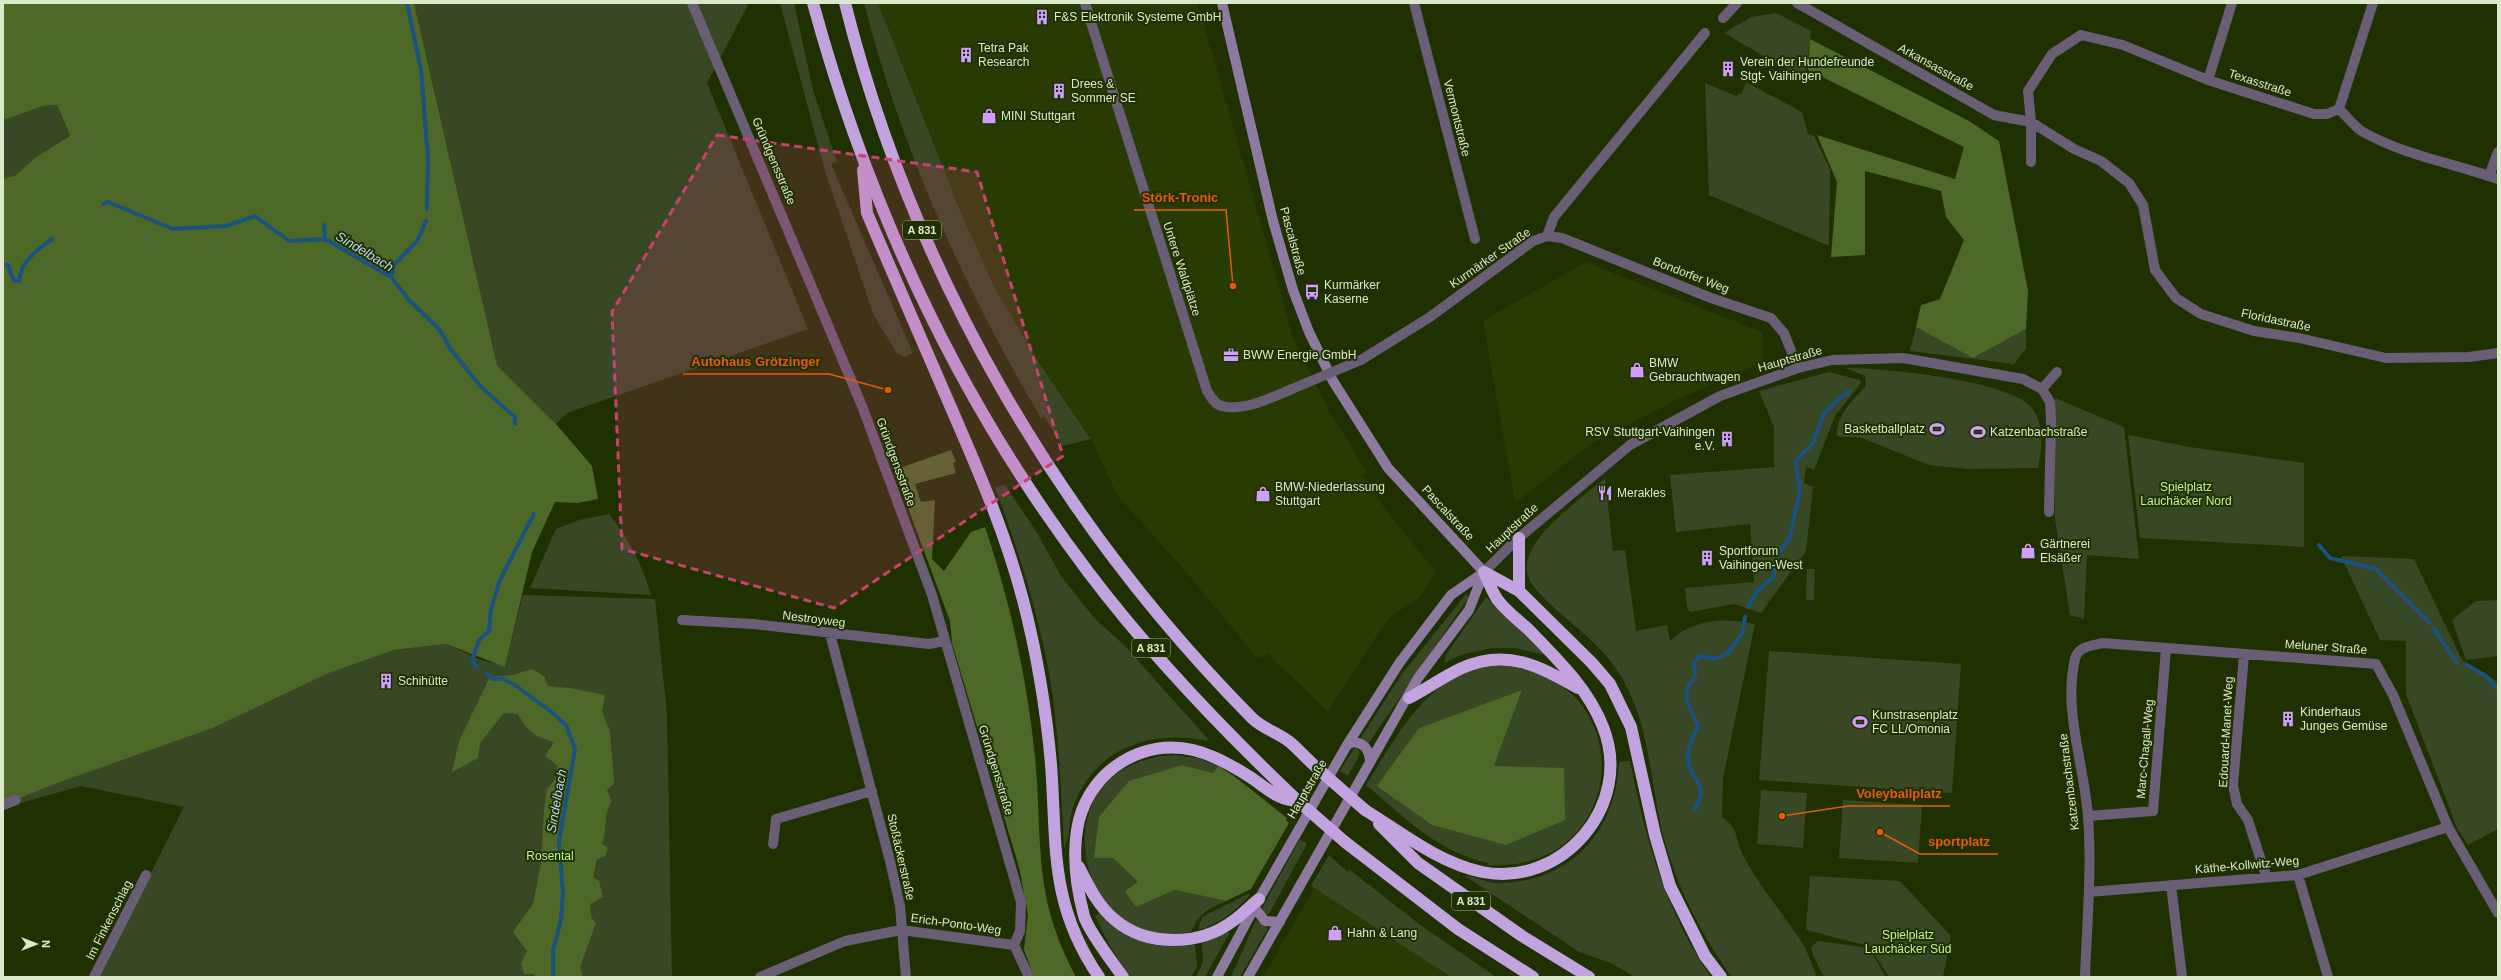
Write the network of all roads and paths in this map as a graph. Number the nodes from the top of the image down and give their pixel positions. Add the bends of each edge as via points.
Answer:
1 (692, 3) edge
2 (813, 3) edge
3 (845, 3) edge
4 (1085, 3) edge
5 (1222, 3) edge
6 (1414, 3) edge
7 (1737, 3) edge
8 (1797, 3) edge
9 (2232, 3) edge
10 (2373, 3) edge
11 (1723, 18) dead end
12 (1706, 33) dead end
13 (2208, 80) junction
14 (2338, 110) junction
15 (2031, 122) junction
16 (2498, 152) edge
17 (862, 157) junction
18 (2031, 162) dead end
19 (2494, 178) edge
20 (1548, 236) junction
21 (1475, 239) dead end
22 (2498, 353) edge
23 (1798, 368) junction
24 (2057, 372) dead end
25 (2042, 389) junction
26 (1215, 403) joint
27 (2049, 512) dead end
28 (1519, 538) junction
29 (1484, 572) junction
30 (1519, 591) junction
31 (682, 620) dead end
32 (830, 634) junction
33 (944, 641) junction
34 (2166, 648) junction
35 (2244, 655) junction
36 (2075, 657) joint
37 (1582, 690) junction
38 (1409, 698) junction
39 (1347, 745) junction
40 (1370, 761) junction
41 (872, 791) junction
42 (16, 800) dead end
43 (1298, 801) junction
44 (3, 805) edge
45 (1365, 810) junction
46 (2088, 816) junction
47 (2448, 827) junction
48 (773, 844) dead end
49 (1077, 862) junction
50 (146, 874) dead end
51 (2298, 875) junction
52 (2266, 876) junction
53 (2171, 885) junction
54 (2089, 892) junction
55 (1256, 903) junction
56 (2498, 912) edge
57 (1280, 922) junction
58 (901, 930) junction
59 (1014, 944) junction
60 (94, 977) edge
61 (760, 977) edge
62 (906, 977) edge
63 (1029, 977) edge
64 (1099, 977) edge
65 (1123, 977) edge
66 (1217, 977) edge
67 (1248, 977) edge
68 (1533, 977) edge
69 (1589, 977) edge
70 (1721, 977) edge
71 (2085, 977) edge
72 (2182, 977) edge
73 (2328, 977) edge

1 - 33 street, Gründgensstraße via 862,406 932,595
2 - 17 highway, A 831 via 839,92
3 - 45 highway, A 831, bridge via 856,48 888,144 919,222 982,354 1034,442 1130,580 1200,662 1255,720 1290,742
4 - 26 street, Untere Waldplätze via 1207,391
5 - 29 main road, Pascalstraße via 1273,221 1293,290 1309,332 1333,381 1388,468
6 - 21 street, Vermontstraße
7 - 11 street
8 - 15 street, Arkansasstraße via 1994,115
9 - 13 street
10 - 14 street
12 - 20 street, Kurmärker Straße via 1554,217
13 - 14 street, Texasstraße via 2314,114 2327,114
13 - 15 street, Texasstraße via 2123,44 2081,35 2052,54 2028,91
14 - 19 street via 2348,116 2361,131 2404,152
15 - 18 street
15 - 22 street, Floridastraße via 2074,149 2101,161 2129,183 2143,205 2155,270 2176,298 2201,314 2254,331 2299,338 2386,358 2469,357
16 - 19 street
17 - 43 highway, A 831 via 910,273 955,364 1024,480 1088,572 1188,692
17 - 64 highway via 867,213 986,489 1022,598 1038,667 1051,764 1055,855 1059,884 1074,931
20 - 23 street, Bondorfer Weg via 1562,238 1711,298 1771,318 1784,333
20 - 26 street, Kurmärker Straße, bridge via 1533,240 1430,317 1361,360 1243,406 1222,406
23 - 25 street, Hauptstraße via 1832,360 1903,358 2023,379
23 - 28 street, Hauptstraße via 1720,396 1630,445
24 - 25 street
25 - 27 street via 2050,402
28 - 29 street, Hauptstraße
28 - 30 highway
29 - 30 highway
29 - 37 highway via 1498,600 1558,661
29 - 38 main road, Hauptstraße via 1469,610 1418,678
29 - 39 main road, Hauptstraße via 1451,595 1439,610 1400,662
30 - 70 highway via 1592,663 1610,684 1623,706 1631,728 1657,842 1670,886 1694,937
31 - 32 street, Nestroyweg via 753,624
32 - 33 street, Nestroyweg via 929,644
32 - 41 street, Stoßäckerstraße
33 - 59 street, Gründgensstraße via 1021,902 1020,931
34 - 35 street, Meluner Straße
34 - 36 street, Meluner Straße via 2102,643 2082,648
34 - 46 street, Marc-Chagall-Weg via 2153,811
35 - 47 street, Meluner Straße via 2376,664 2393,695
35 - 52 street, Edouard-Manet-Weg via 2233,785 2237,804 2248,820
36 - 46 street, Katzenbachstraße via 2071,695
37 - 38 highway via 1537,665 1516,660 1495,660 1462,668
37 - 45 highway via 1595,708 1607,739 1611,766 1609,784 1604,803 1591,828 1572,849 1553,861 1510,873 1473,870 1440,857
38 - 40 main road, Hauptstraße
39 - 40 main road via 1353,742 1365,746
39 - 55 main road, Hauptstraße
40 - 57 main road, Hauptstraße
41 - 48 street via 776,819
41 - 58 street, Stoßäckerstraße via 900,906
42 - 44 street
43 - 49 highway via 1285,800 1221,760 1193,750 1145,750 1110,770 1091,793 1079,820
43 - 68 highway, A 831, bridge via 1345,842 1458,929
45 - 69 highway, A 831 via 1418,863 1502,923
46 - 54 street, Katzenbachstraße
47 - 51 street, Käthe-Kollwitz-Weg
47 - 56 street, Meluner Straße
49 - 55 highway via 1095,899 1116,921 1144,935 1182,940 1197,938 1233,922
49 - 65 highway via 1084,917
50 - 60 street, Im Finkenschlag
51 - 52 street, Käthe-Kollwitz-Weg
51 - 73 street
52 - 53 street, Käthe-Kollwitz-Weg
53 - 54 street, Käthe-Kollwitz-Weg
53 - 72 street
54 - 71 street, Katzenbachstraße
55 - 57 main road via 1265,921
55 - 66 main road, Hauptstraße
57 - 67 main road, Hauptstraße
58 - 59 street, Erich-Ponto-Weg
58 - 61 street, Erich-Ponto-Weg via 844,941
58 - 62 street, Stoßäckerstraße
59 - 63 street

